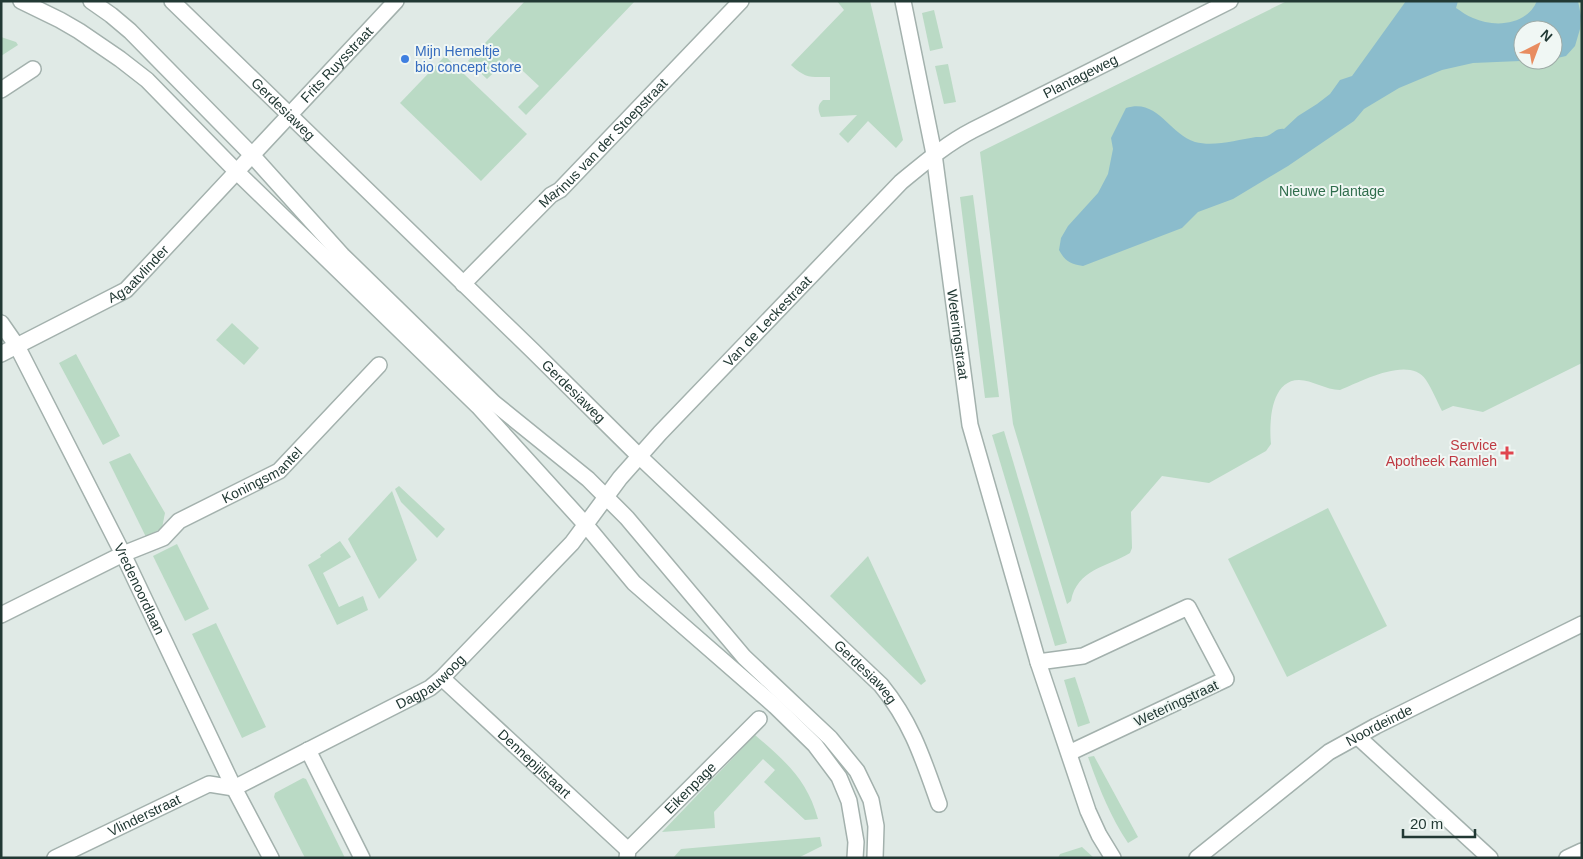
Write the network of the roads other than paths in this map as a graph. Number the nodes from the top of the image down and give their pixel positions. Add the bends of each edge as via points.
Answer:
1 (21, 1) edge
2 (91, 1) edge
3 (172, 1) edge
4 (396, 1) edge
5 (741, 1) edge
6 (903, 1) edge
7 (1230, 1) edge
8 (33, 68) dead end
9 (1, 90) edge
10 (290, 116) junction
11 (934, 154) junction
12 (252, 155) junction
13 (237, 172) junction
14 (463, 284) junction
15 (1, 324) edge
16 (17, 346) junction
17 (1, 354) edge
18 (379, 365) dead end
19 (639, 456) junction
20 (606, 496) junction
21 (585, 524) junction
22 (123, 554) junction
23 (1, 615) edge
24 (1581, 627) edge
25 (1038, 662) junction
26 (442, 678) junction
27 (759, 719) dead end
28 (1358, 737) junction
29 (308, 750) junction
30 (1069, 753) junction
31 (234, 788) junction
32 (939, 804) dead end
33 (1582, 851) edge
34 (628, 854) edge
35 (55, 858) edge
36 (271, 858) edge
37 (362, 858) edge
38 (855, 858) edge
39 (875, 858) edge
40 (1113, 858) edge
41 (1196, 858) edge
42 (1490, 858) edge
43 (1568, 858) edge

1 - 13 street via 73,28 137,72
2 - 12 street via 130,31
3 - 10 street, Gerdesiaweg
4 - 10 street, Frits Ruysstraat
5 - 14 street, Marinus van der Stoepstraat via 560,190 551,195
6 - 11 street, Weteringstraat
7 - 11 street, Plantageweg via 956,138
8 - 9 street
10 - 12 street, Frits Ruysstraat
10 - 14 street, Gerdesiaweg
11 - 19 street, Van de Leckestraat via 887,196
11 - 25 street, Weteringstraat via 968,418
12 - 13 street, Frits Ruysstraat
12 - 20 street via 330,243 494,403
13 - 16 street, Agaatvlinder via 126,290
13 - 21 street via 478,406
14 - 19 street, Gerdesiaweg
15 - 16 street, Vredenoordlaan
16 - 17 street, Agaatvlinder
16 - 22 street, Vredenoordlaan
18 - 22 street, Koningsmantel via 279,471 179,520 163,538
19 - 20 street, Van de Leckestraat
19 - 32 street, Gerdesiaweg via 881,685 897,704 915,738
20 - 21 street
20 - 39 street via 744,657 830,738 857,771 870,800 876,826
21 - 26 street, Dagpauwoog via 572,543
21 - 38 street via 634,583 815,745 839,777 849,801 856,842
22 - 23 street, Koningsmantel
22 - 31 street, Vredenoordlaan
24 - 28 street, Noordeinde
25 - 30 street, Weteringstraat
25 - 30 street, Weteringstraat via 1083,656 1188,607 1226,679
26 - 29 street, Dagpauwoog via 430,688
26 - 34 street, Dennepijlstaart
27 - 34 street, Eikenpage
28 - 41 street, Noordeinde via 1329,752
28 - 42 street
29 - 31 street, Dagpauwoog
29 - 37 street
30 - 40 street, Weteringstraat via 1088,811
31 - 35 street, Vlinderstraat via 209,784
31 - 36 street, Vredenoordlaan
33 - 43 street

